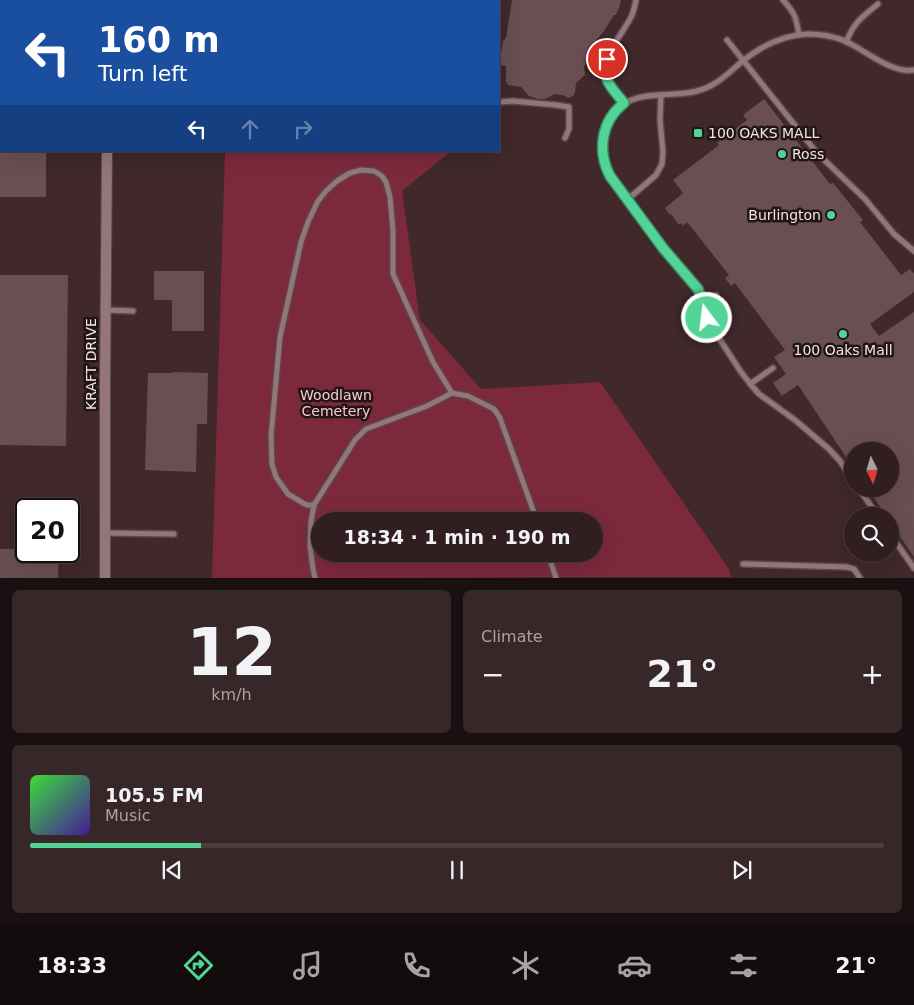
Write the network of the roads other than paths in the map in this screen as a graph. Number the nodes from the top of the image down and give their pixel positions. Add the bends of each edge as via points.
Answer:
1 (636, 0) edge
2 (783, 0) edge
3 (878, 4) dead end
4 (799, 35) junction
5 (727, 40) dead end
6 (846, 42) junction
7 (744, 60) junction
8 (914, 70) edge
9 (661, 95) junction
10 (500, 102) edge
11 (624, 103) junction
12 (564, 138) dead end
13 (107, 152) edge
14 (628, 200) junction
15 (914, 250) edge
16 (716, 295) dead end
17 (703, 302) junction
18 (106, 310) junction
19 (134, 310) dead end
20 (773, 368) dead end
21 (750, 384) junction
22 (452, 393) junction
23 (844, 467) edge
24 (314, 505) junction
25 (534, 512) edge
26 (105, 532) junction
27 (174, 534) dead end
28 (899, 547) edge
29 (551, 562) edge
30 (743, 564) dead end
31 (914, 568) edge
32 (105, 578) edge
33 (315, 578) edge
34 (556, 578) edge
35 (860, 578) edge

1 - 11 lane via 605,69 608,84
2 - 4 lane via 794,13
3 - 6 lane via 858,20
4 - 6 lane via 822,35
4 - 7 lane via 770,43
5 - 7 lane
6 - 8 lane via 894,68
7 - 9 lane via 705,89
7 - 15 lane via 817,153 865,199 894,234
9 - 11 lane
9 - 14 lane via 662,164 656,175
10 - 12 lane via 569,107 569,129
11 - 14 lane via 608,123 602,150 608,171
13 - 18 street, KRAFT DRIVE
14 - 17 lane via 698,289
16 - 17 lane
17 - 21 lane via 709,323
18 - 19 lane
18 - 26 street, KRAFT DRIVE
20 - 21 lane
21 - 23 lane via 829,449
22 - 24 lane via 366,429 355,440
22 - 24 lane via 393,274 390,197 386,182 371,171 350,173 322,196 308,222 280,336 271,436 272,464 276,478 288,494
22 - 25 lane via 484,404 500,418
24 - 33 lane via 310,547
26 - 27 lane
26 - 32 street, KRAFT DRIVE
28 - 31 lane
29 - 34 lane
30 - 35 lane via 850,568

